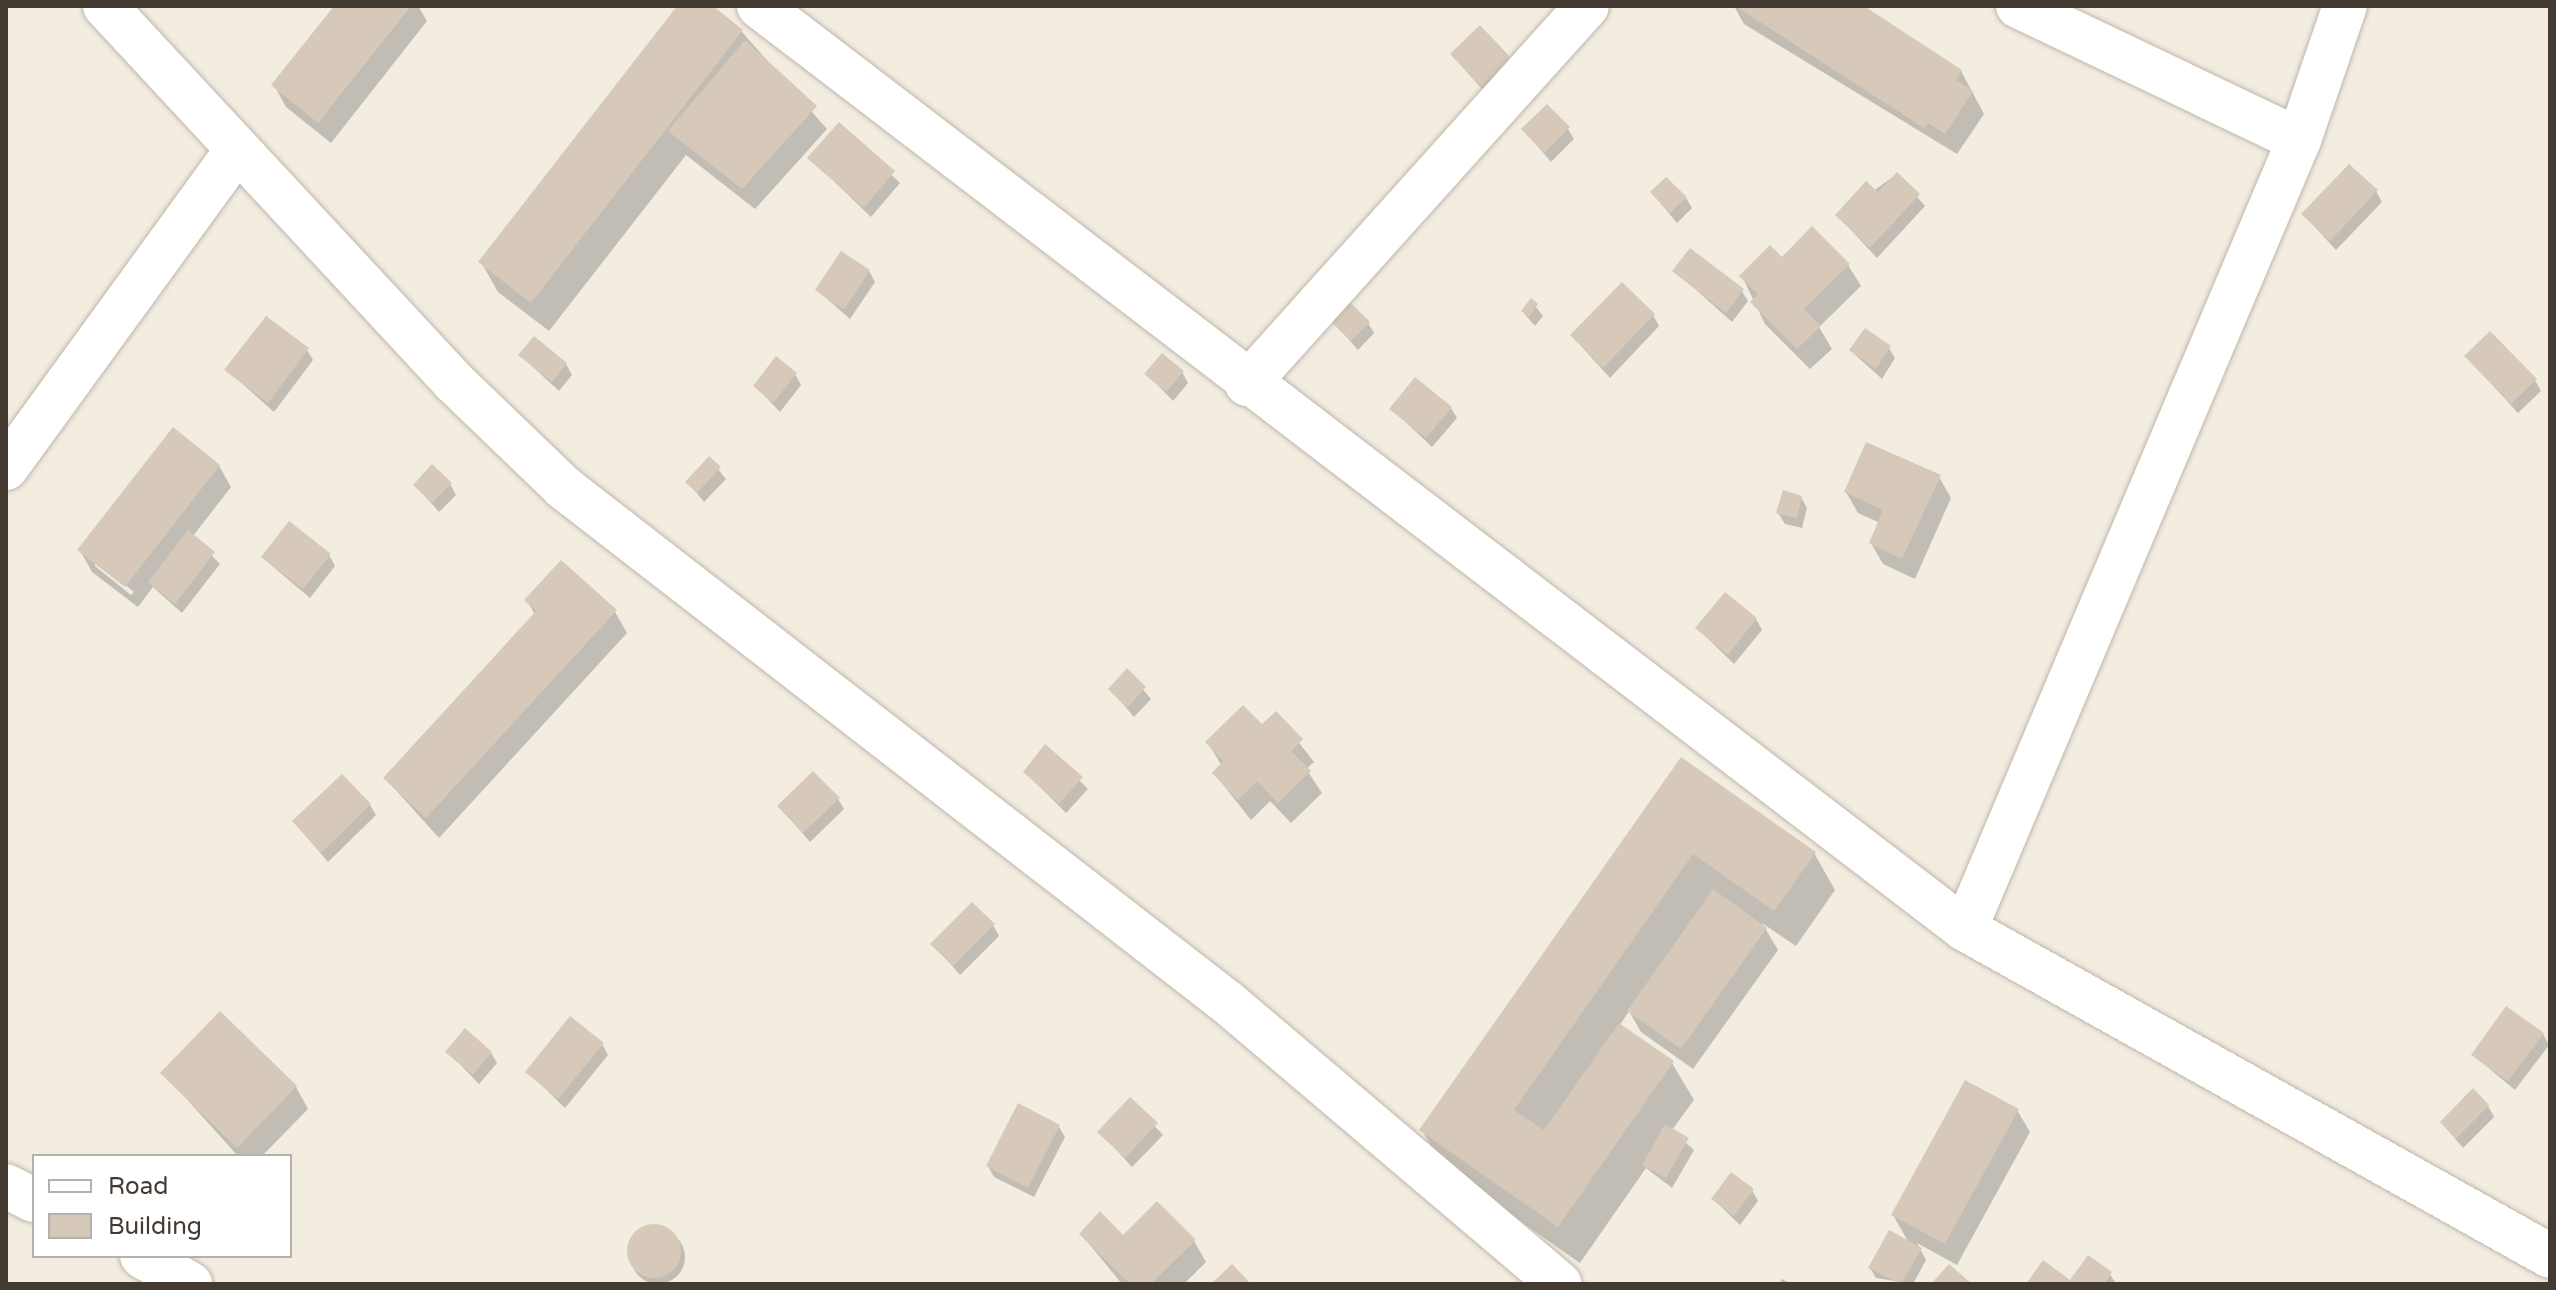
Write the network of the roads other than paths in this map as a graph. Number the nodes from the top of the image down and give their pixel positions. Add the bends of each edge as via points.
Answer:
1 (105, 6) edge
2 (759, 6) edge
3 (1587, 6) edge
4 (2018, 6) edge
5 (2345, 6) edge
6 (2299, 140) junction
7 (238, 149) junction
8 (1247, 384) junction
9 (6, 468) edge
10 (1965, 929) junction
11 (6, 1186) edge
12 (32, 1199) edge
13 (2550, 1256) edge
14 (145, 1258) edge
15 (190, 1284) edge
16 (1559, 1284) edge

1 - 7 street
2 - 8 street
3 - 8 street
4 - 6 street
5 - 6 street
6 - 10 street
7 - 9 street
7 - 16 street via 563,487 1227,1002
8 - 10 street
10 - 13 street
11 - 12 street
14 - 15 street

